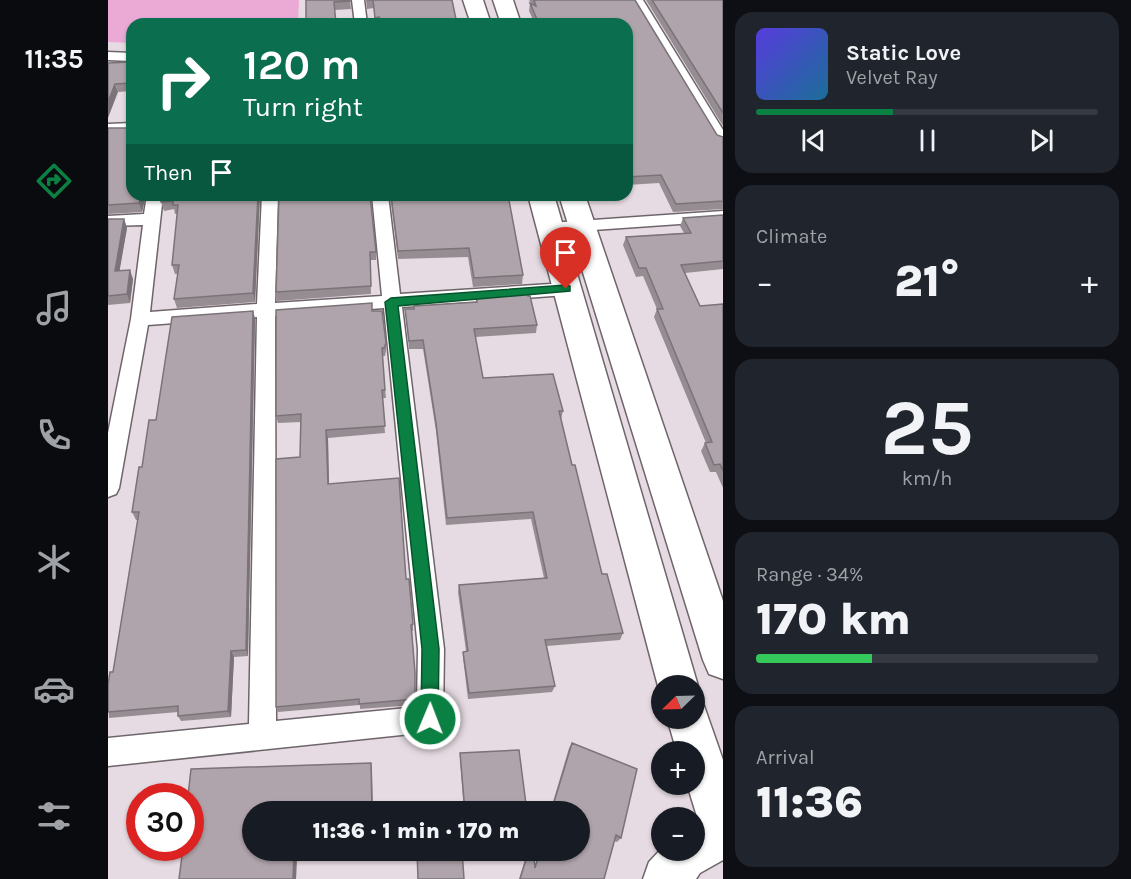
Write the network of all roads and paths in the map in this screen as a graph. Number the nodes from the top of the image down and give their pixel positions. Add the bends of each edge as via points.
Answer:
1 (358, 0) edge
2 (473, 0) edge
3 (503, 0) edge
4 (637, 0) edge
5 (360, 18) edge
6 (479, 18) edge
7 (509, 18) edge
8 (108, 56) edge
9 (126, 57) edge
10 (126, 127) edge
11 (108, 128) edge
12 (723, 142) edge
13 (154, 201) edge
14 (270, 201) edge
15 (381, 201) edge
16 (549, 201) edge
17 (568, 216) edge
18 (723, 216) edge
19 (152, 219) junction
20 (108, 221) edge
21 (566, 289) junction
22 (391, 302) junction
23 (266, 310) junction
24 (140, 319) junction
25 (117, 394) edge
26 (108, 488) edge
27 (723, 660) edge
28 (675, 675) edge
29 (692, 729) edge
30 (262, 738) junction
31 (108, 752) edge
32 (723, 828) edge
33 (723, 835) edge
34 (666, 879) edge

1 - 5 street
2 - 6 main road
3 - 7 main road
4 - 12 street
8 - 9 street
10 - 11 street
13 - 19 street
14 - 23 street
15 - 22 street
16 - 17 main road
17 - 18 street
17 - 21 main road
17 - 27 main road
19 - 20 street
19 - 24 street
21 - 22 street
21 - 28 main road
22 - 23 street
22 - 30 street via 431,649 430,719
23 - 24 street
23 - 30 street
24 - 25 street
25 - 26 street
29 - 32 main road
30 - 31 street
33 - 34 main road via 684,857

